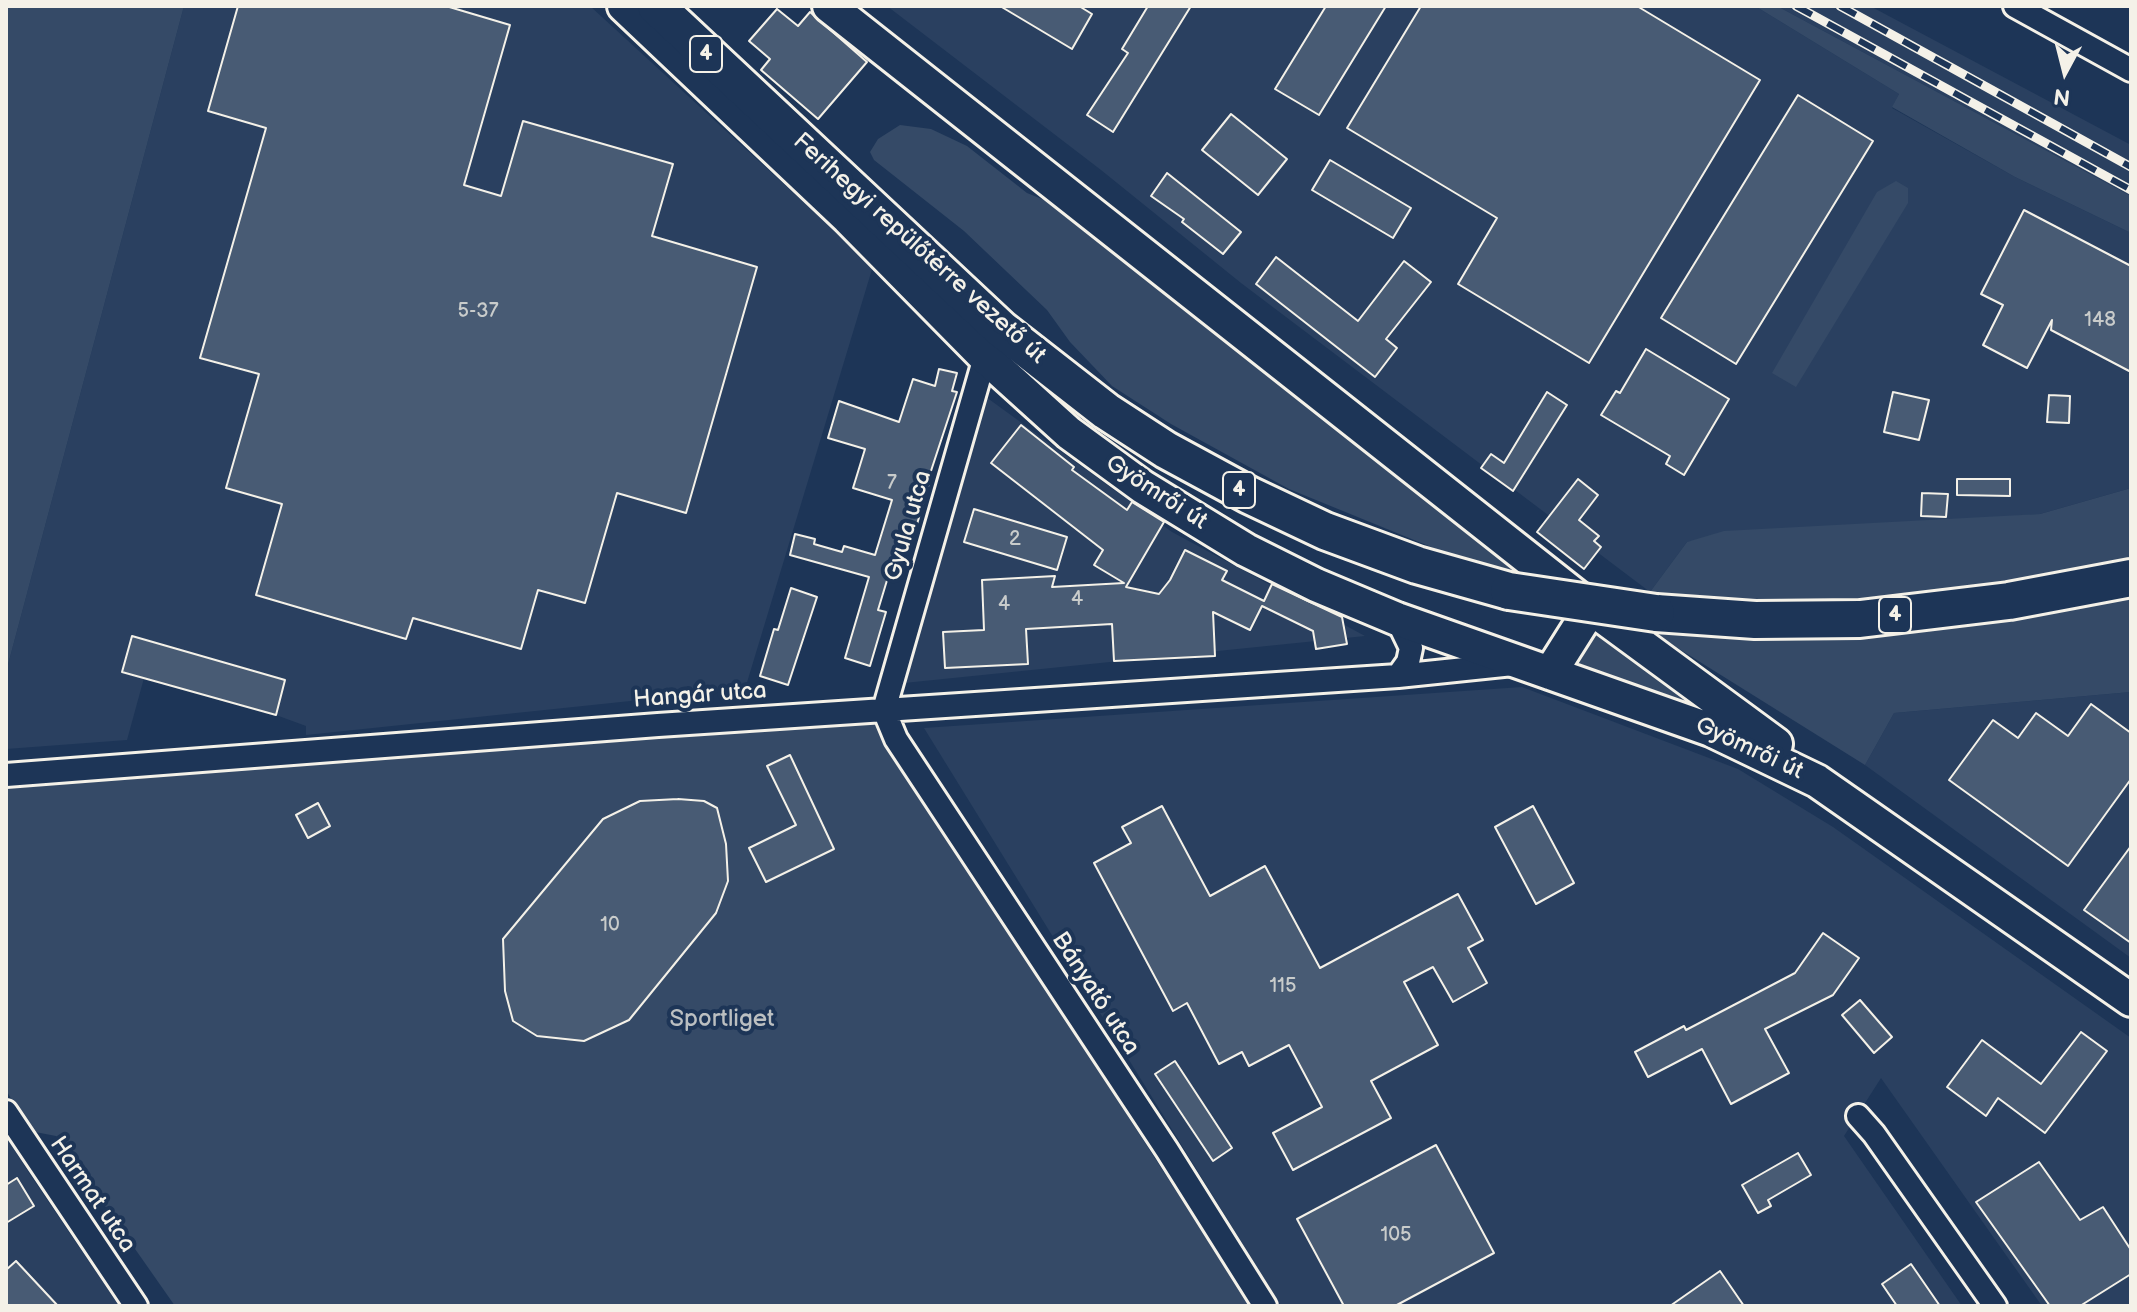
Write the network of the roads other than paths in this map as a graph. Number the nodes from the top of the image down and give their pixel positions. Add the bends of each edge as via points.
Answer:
1 (624, 6) edge
2 (656, 6) edge
3 (829, 6) edge
4 (2015, 6) edge
5 (2131, 70) edge
6 (985, 357) junction
7 (2131, 578) edge
8 (1591, 608) junction
9 (1397, 619) junction
10 (1536, 668) junction
11 (1398, 676) junction
12 (884, 710) junction
13 (6, 775) edge
14 (1817, 781) junction
15 (2131, 1000) edge
16 (6, 1112) edge
17 (1858, 1116) dead end
18 (136, 1306) edge
19 (1265, 1306) edge
20 (1995, 1306) edge

1 - 6 street, Gyömrői út via 848,218
2 - 7 main road, Ferihegyi repülőtérre vezető út / 4, bridge via 1001,329 1106,411 1166,450 1325,531 1509,591 1656,613 1755,620 1860,619 2009,601
3 - 8 street, Gyömrői út
4 - 5 street
6 - 9 street, Gyömrői út via 1069,433 1201,524 1298,577
6 - 12 street, Gyula utca
8 - 10 street
8 - 14 street, Gyömrői út via 1789,753
9 - 10 street, Gyömrői út
9 - 11 street via 1411,648
10 - 11 street, Hangár utca
10 - 14 street, Gyömrői út via 1711,730
11 - 12 street, Hangár utca
12 - 13 street, Hangár utca
12 - 19 street, Bányató utca via 896,739
14 - 15 street, Gyömrői út
16 - 18 street, Harmat utca
17 - 20 street

